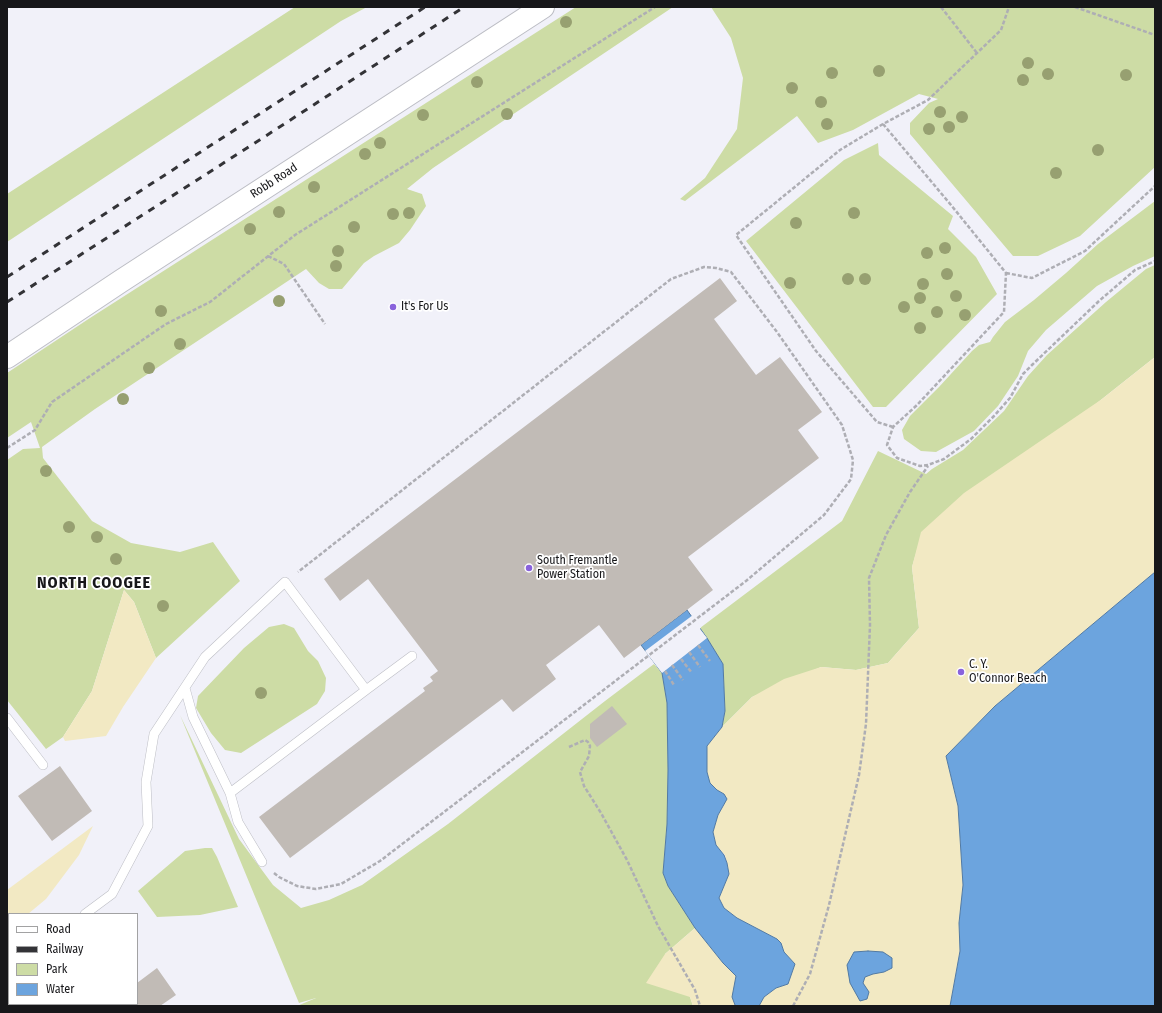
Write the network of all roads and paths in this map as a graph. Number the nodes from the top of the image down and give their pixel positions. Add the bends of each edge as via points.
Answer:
1 (543, 7) edge
2 (655, 7) edge
3 (941, 7) edge
4 (1009, 7) edge
5 (1075, 7) edge
6 (1155, 35) edge
7 (977, 53) junction
8 (883, 124) junction
9 (1155, 186) edge
10 (268, 256) junction
11 (1155, 261) edge
12 (1006, 273) junction
13 (325, 324) dead end
14 (7, 357) edge
15 (893, 427) junction
16 (7, 448) edge
17 (928, 465) junction
18 (285, 582) junction
19 (698, 645) dead end
20 (689, 652) dead end
21 (412, 656) dead end
22 (681, 659) dead end
23 (710, 661) dead end
24 (672, 665) dead end
25 (700, 667) dead end
26 (665, 671) dead end
27 (692, 673) dead end
28 (683, 680) dead end
29 (674, 685) dead end
30 (185, 688) junction
31 (366, 690) junction
32 (7, 718) edge
33 (569, 747) dead end
34 (43, 765) dead end
35 (230, 793) junction
36 (262, 862) joint
37 (86, 913) edge
38 (700, 1006) edge
39 (793, 1006) edge

1 - 14 street, Robb Road
2 - 10 path via 295,235
3 - 7 path
4 - 7 path via 1001,30
5 - 6 path
7 - 8 path via 928,100
8 - 12 path
8 - 15 path via 840,150 736,235 816,351 877,422
9 - 12 path via 1085,251 1032,278
10 - 13 path via 284,264
10 - 16 path via 210,302 166,324 52,402 35,430
11 - 17 path via 1135,270 1032,365 1010,398 971,439 944,459
12 - 15 path via 1004,312 917,406
15 - 17 path via 887,446 897,458 920,466
17 - 39 path via 886,535 869,578 866,724 859,775 812,967
18 - 30 lane via 205,657
18 - 31 lane
18 - 36 path via 671,279 704,267 731,272 842,425 853,460 851,479 824,516 746,581 380,861 341,884 316,890 297,886 279,877
19 - 23 path
20 - 25 path
21 - 31 lane
22 - 27 path
24 - 28 path
26 - 29 path
30 - 35 lane via 193,717
30 - 37 lane via 154,734 146,782 148,826 112,894
31 - 35 lane
32 - 34 lane
33 - 38 path via 585,740 588,742 588,756 580,772 584,786 627,860 658,926 695,990
35 - 36 lane via 238,822

